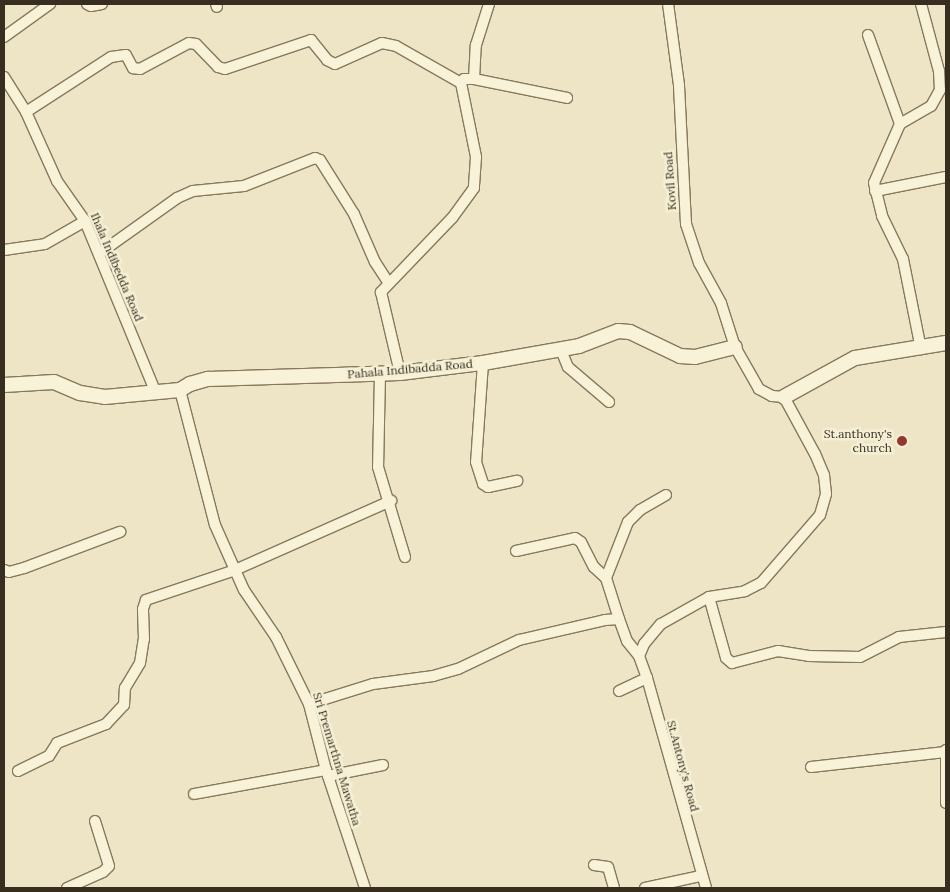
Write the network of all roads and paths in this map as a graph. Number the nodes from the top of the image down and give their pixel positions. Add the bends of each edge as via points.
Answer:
1 (50, 4) edge
2 (87, 4) edge
3 (102, 4) edge
4 (488, 4) edge
5 (668, 4) edge
6 (921, 4) edge
7 (868, 35) dead end
8 (4, 37) edge
9 (943, 71) edge
10 (4, 77) edge
11 (474, 79) junction
12 (461, 83) junction
13 (567, 98) dead end
14 (26, 112) junction
15 (900, 124) junction
16 (946, 177) edge
17 (875, 191) junction
18 (85, 221) junction
19 (4, 250) edge
20 (100, 253) junction
21 (388, 282) junction
22 (946, 344) edge
23 (735, 347) junction
24 (921, 349) junction
25 (561, 350) junction
26 (483, 363) junction
27 (400, 373) junction
28 (380, 374) junction
29 (4, 385) edge
30 (180, 390) junction
31 (156, 393) junction
32 (784, 397) junction
33 (609, 402) dead end
34 (517, 481) dead end
35 (666, 495) dead end
36 (391, 501) junction
37 (120, 532) dead end
38 (516, 551) dead end
39 (405, 557) dead end
40 (4, 570) edge
41 (235, 570) junction
42 (606, 578) junction
43 (709, 598) junction
44 (620, 618) junction
45 (946, 632) edge
46 (639, 656) junction
47 (647, 678) junction
48 (619, 691) dead end
49 (309, 704) junction
50 (946, 751) edge
51 (383, 765) dead end
52 (811, 767) dead end
53 (18, 772) dead end
54 (327, 773) junction
55 (194, 794) dead end
56 (946, 803) edge
57 (95, 821) dead end
58 (594, 865) dead end
59 (700, 876) junction
60 (67, 888) edge
61 (366, 888) edge
62 (614, 888) edge
63 (645, 888) edge
64 (706, 888) edge

1 - 8 street
2 - 3 street
4 - 11 street via 476,45
5 - 23 street, Kovil Road via 679,85 686,224 700,263 721,303
6 - 9 street
7 - 15 street
9 - 15 street via 940,90 931,106
10 - 14 street, Ihala Indibedda Road
11 - 12 street via 464,79
11 - 13 street
12 - 14 street via 396,46 382,43 335,64 327,60 311,40 225,70 218,68 196,44 190,43 140,69 134,68 126,55 110,57
12 - 21 street via 476,157 474,188 418,256
14 - 18 street, Ihala Indibedda Road via 57,181
15 - 17 street via 874,183
16 - 17 street
17 - 24 street via 882,216 902,259
18 - 19 street via 45,244
18 - 20 street, Ihala Indibedda Road
20 - 21 street via 177,198 193,191 244,186 314,158 320,160 354,214 375,262
20 - 31 street, Ihala Indibedda Road
21 - 27 street via 381,292 382,301
22 - 24 street
23 - 25 street, Pahala Indibadda Road via 695,357 680,356 630,332 618,331
23 - 32 street via 758,389 772,396
24 - 32 street via 855,358
25 - 26 street, Pahala Indibadda Road
25 - 33 street via 568,367
26 - 27 street, Pahala Indibadda Road
26 - 34 street via 476,462 483,484
27 - 28 street, Pahala Indibadda Road
28 - 30 street, Pahala Indibadda Road via 208,379
28 - 36 street via 378,467
29 - 31 street, Pahala Indibadda Road via 54,382 80,393 105,397
30 - 31 street, Pahala Indibadda Road
30 - 41 street, Sri Premarthna Mawatha via 215,526
32 - 43 street via 824,475 826,494 820,515 761,583 745,591
35 - 42 street via 640,510 628,522
36 - 39 street
36 - 41 street
37 - 40 street via 24,568
38 - 42 street via 575,538 594,567
41 - 49 street, Sri Premarthna Mawatha via 244,590 276,638
41 - 53 street via 146,600 140,663 124,688 124,705 106,724 57,743 49,756
42 - 44 street
43 - 45 street via 726,658 732,663 778,651 809,656 860,657 899,637
43 - 46 street via 661,624 644,644
44 - 46 street via 627,641
44 - 49 street via 545,632 519,640 458,669 433,676 373,684
46 - 47 street
47 - 48 street
47 - 59 street, St.Antony's Road
49 - 54 street, Sri Premarthna Mawatha
50 - 52 street
50 - 56 street
51 - 54 street
54 - 55 street
54 - 61 street, Sri Premarthna Mawatha
57 - 60 street via 109,866 103,872
58 - 62 street via 608,867
59 - 63 street
59 - 64 street, St.Antony's Road

